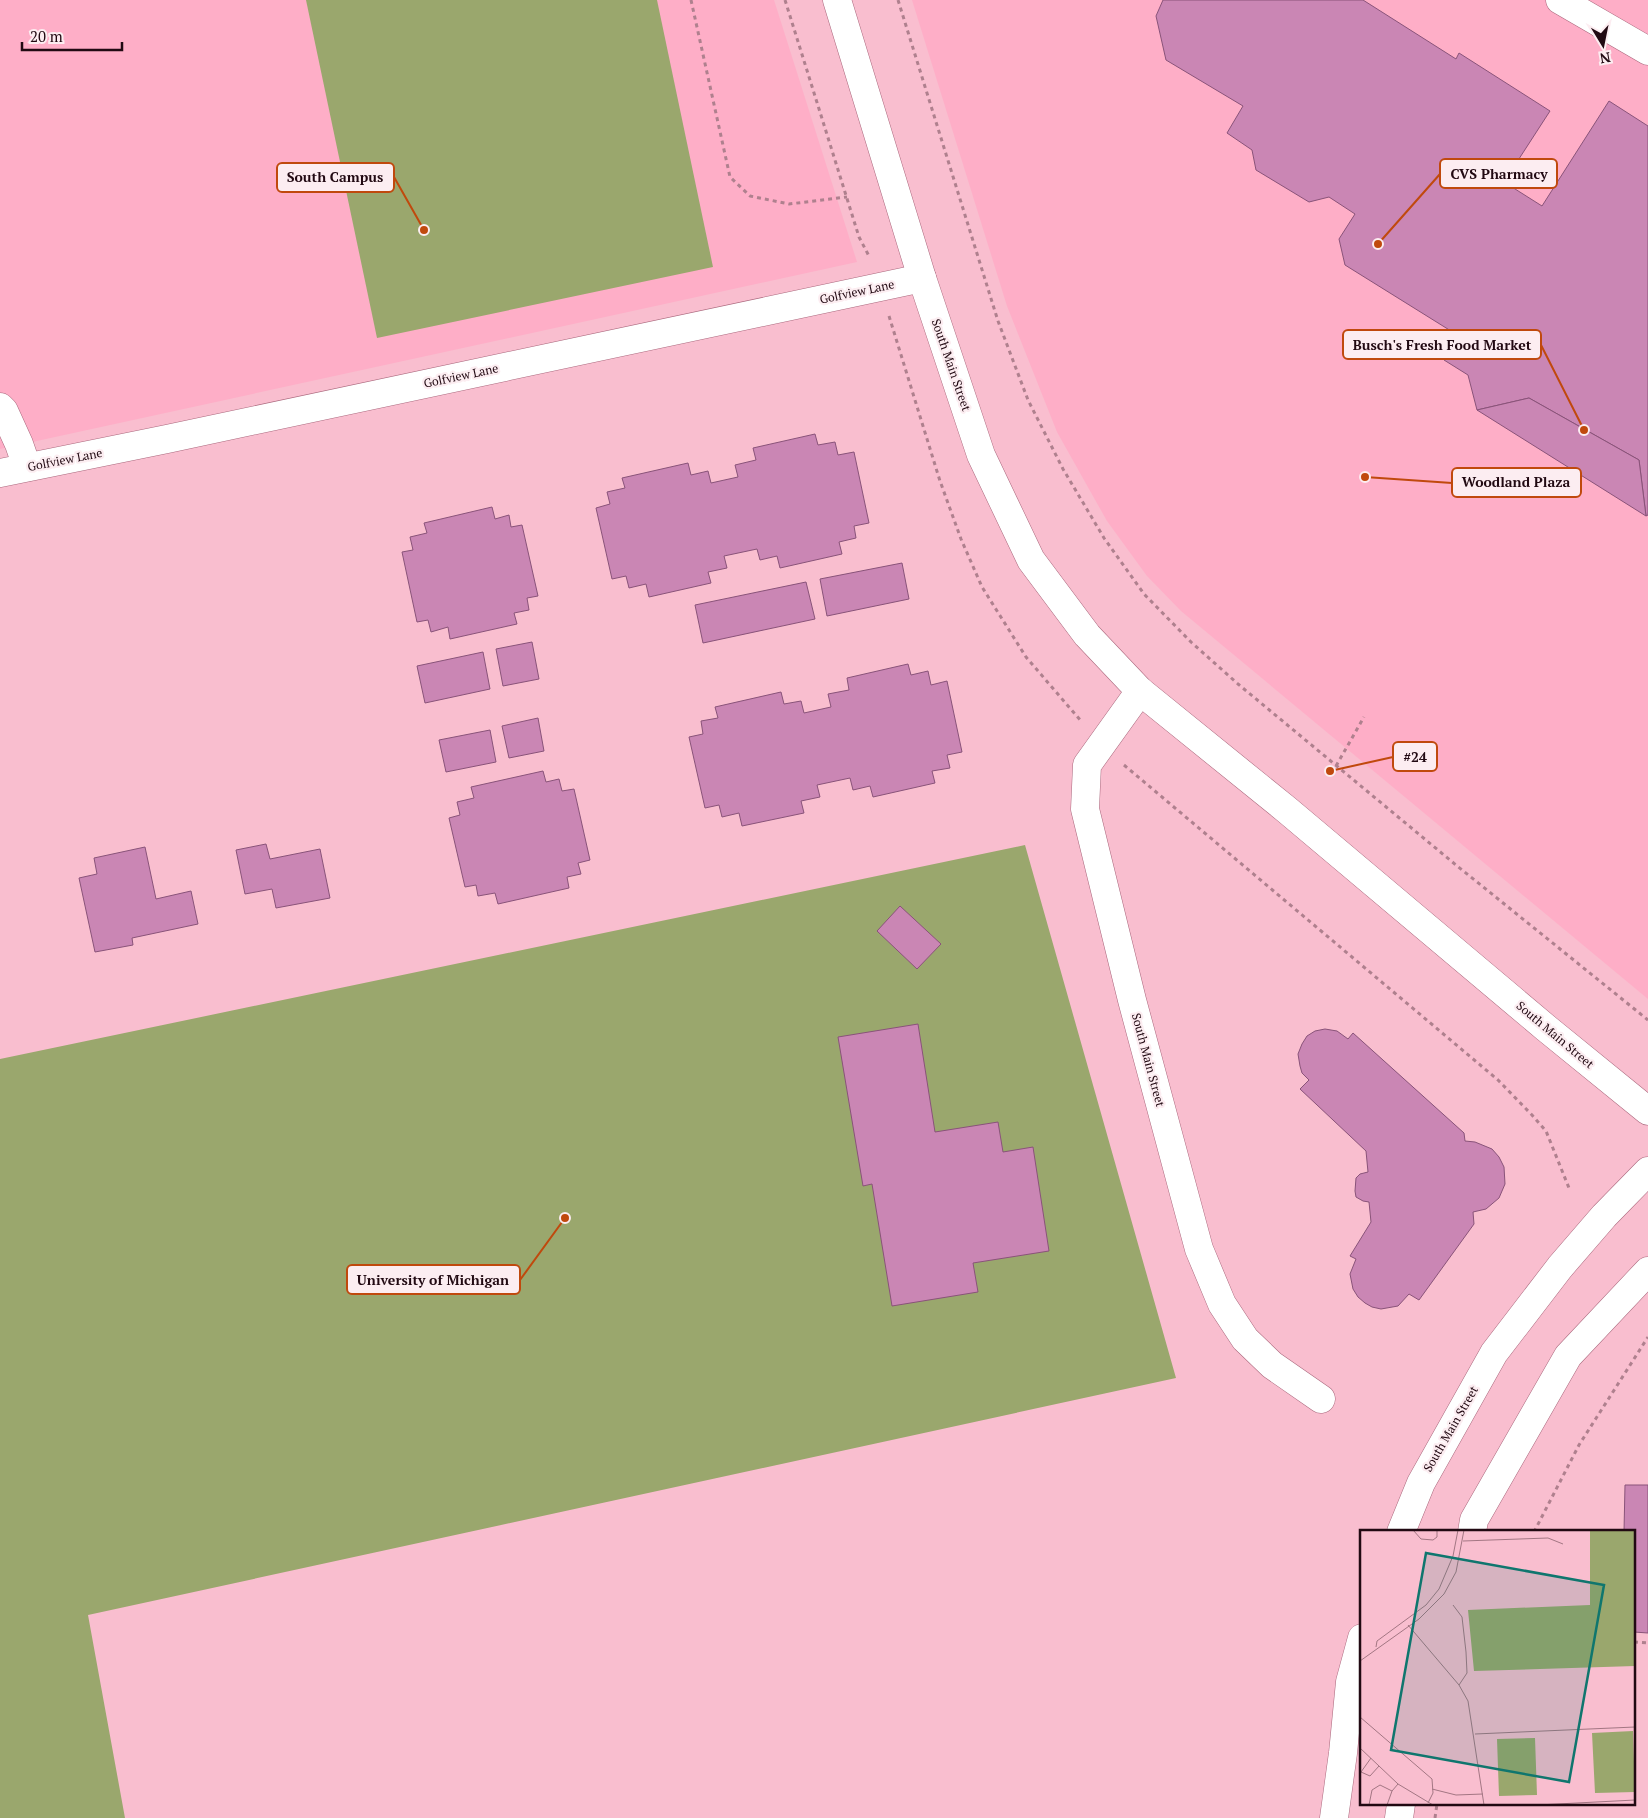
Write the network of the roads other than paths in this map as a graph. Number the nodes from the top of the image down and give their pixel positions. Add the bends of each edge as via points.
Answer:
1 (837, 0) edge
2 (1560, 0) edge
3 (1648, 51) edge
4 (922, 278) junction
5 (0, 407) edge
6 (27, 467) junction
7 (0, 473) edge
8 (1140, 691) junction
9 (1648, 1111) edge
10 (1648, 1171) edge
11 (1648, 1271) edge
12 (1321, 1399) dead end
13 (1402, 1530) edge
14 (1472, 1530) edge
15 (1360, 1657) edge
16 (1353, 1727) edge
17 (1334, 1818) edge

1 - 4 street, South Main Street
2 - 3 street
4 - 6 street, Golfview Lane
4 - 8 street, South Main Street via 981,455 1031,560 1087,635
5 - 6 street
6 - 7 street, Golfview Lane
8 - 9 street, South Main Street
8 - 12 street, South Main Street via 1087,765 1085,809 1132,1000 1199,1249 1222,1304 1245,1339 1272,1365
10 - 13 street, South Main Street via 1560,1267 1494,1353 1421,1483
11 - 14 street via 1568,1356 1474,1520
15 - 16 street via 1348,1699
16 - 17 street

